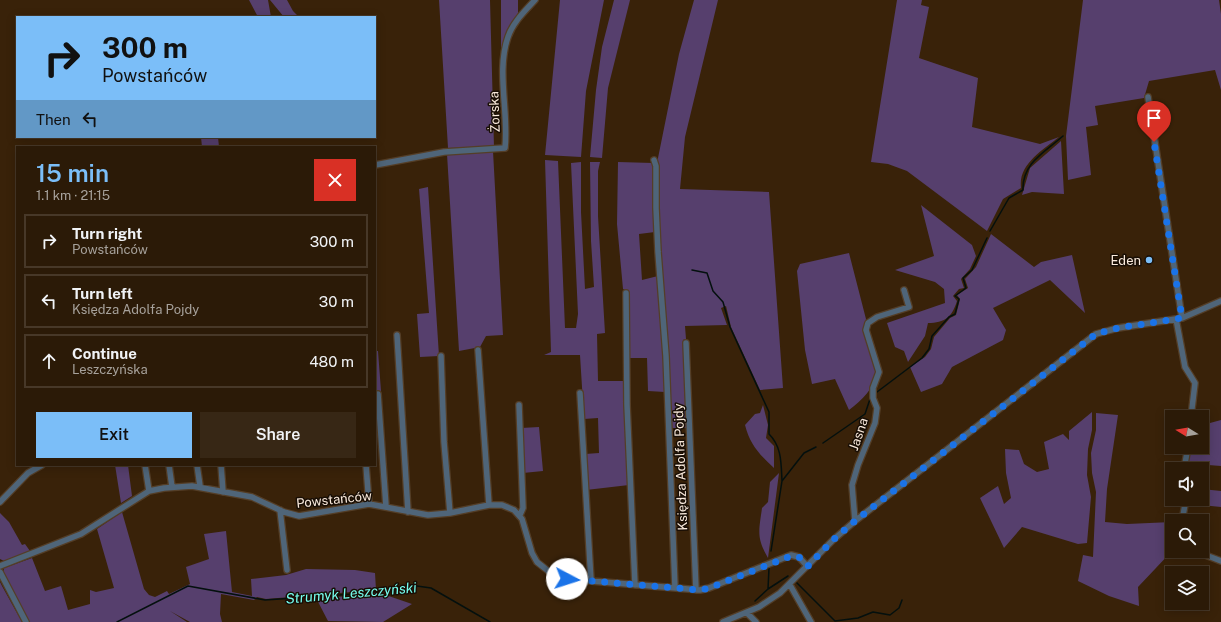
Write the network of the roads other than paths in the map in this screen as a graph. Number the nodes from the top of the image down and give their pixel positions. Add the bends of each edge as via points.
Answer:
1 (535, 0) edge
2 (1148, 97) dead end
3 (654, 160) dead end
4 (376, 164) edge
5 (904, 290) dead end
6 (626, 293) dead end
7 (1221, 301) edge
8 (1179, 319) junction
9 (397, 335) dead end
10 (686, 343) dead end
11 (478, 350) dead end
12 (441, 356) dead end
13 (580, 393) dead end
14 (378, 394) dead end
15 (519, 405) dead end
16 (1192, 410) edge
17 (40, 466) edge
18 (145, 466) edge
19 (169, 466) edge
20 (197, 466) edge
21 (221, 466) edge
22 (366, 466) edge
23 (200, 486) junction
24 (172, 487) junction
25 (149, 491) junction
26 (223, 492) junction
27 (0, 502) edge
28 (369, 504) junction
29 (489, 504) junction
30 (386, 506) junction
31 (280, 510) junction
32 (408, 512) junction
33 (450, 513) junction
34 (520, 515) junction
35 (855, 521) junction
36 (1209, 557) edge
37 (1221, 561) edge
38 (0, 566) edge
39 (808, 566) junction
40 (287, 570) dead end
41 (0, 572) edge
42 (591, 581) junction
43 (635, 584) junction
44 (790, 585) junction
45 (675, 588) junction
46 (696, 590) junction
47 (747, 613) junction
48 (26, 622) edge
49 (723, 622) edge
50 (756, 622) edge
51 (811, 622) edge

1 - 4 street, Żorska via 516,23 505,48 505,148 444,152
2 - 8 street
3 - 45 street via 666,356
5 - 35 street, Jasna via 909,307 876,317 868,323 866,330 879,372 873,388 877,408 875,423 852,485
6 - 43 street
7 - 8 street
8 - 16 street via 1185,367 1195,383
8 - 35 street via 1096,334
9 - 32 street
10 - 46 street, Księdza Adolfa Pojdy
11 - 29 street
12 - 33 street
13 - 42 street
14 - 30 street
15 - 34 street via 523,508
17 - 27 street via 28,473
18 - 25 street
19 - 24 street
20 - 23 street
21 - 26 street
22 - 28 street
23 - 24 street, Powstańców
23 - 26 street, Powstańców
24 - 25 street, Powstańców
25 - 38 street, Powstańców via 81,534
26 - 31 street, Powstańców via 252,497
28 - 30 street, Powstańców
28 - 31 street, Powstańców via 305,516
29 - 33 street, Powstańców
29 - 34 street, Powstańców via 507,506
30 - 32 street, Powstańców
31 - 40 street
32 - 33 street, Powstańców via 428,515
34 - 42 street via 532,553 542,567 561,577
35 - 39 street
36 - 37 street
39 - 44 street
39 - 46 street via 799,557 791,556 709,588
41 - 48 street
42 - 43 street
43 - 45 street
44 - 47 street via 765,604
44 - 51 street
45 - 46 street
47 - 49 street
47 - 50 street

